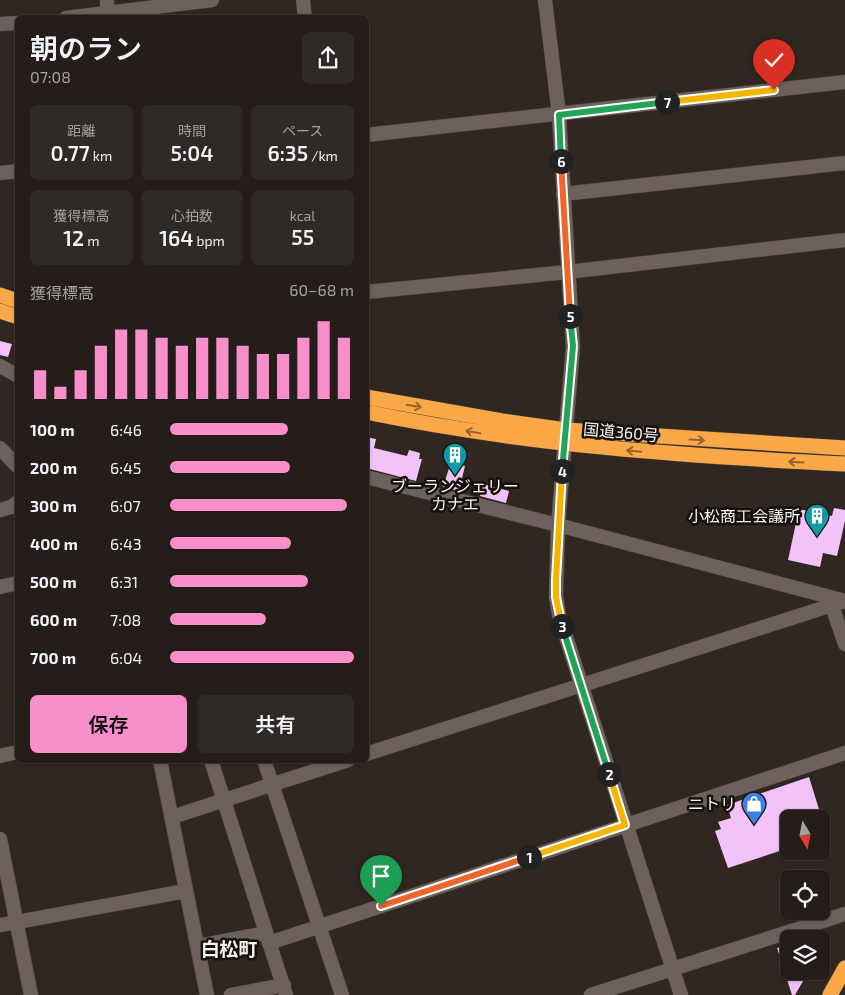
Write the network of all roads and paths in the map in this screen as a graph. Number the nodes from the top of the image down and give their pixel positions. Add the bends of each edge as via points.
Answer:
1 (212, 0) edge
2 (303, 0) edge
3 (545, 0) edge
4 (108, 10) edge
5 (82, 15) edge
6 (305, 15) edge
7 (15, 23) edge
8 (0, 24) edge
9 (845, 82) edge
10 (559, 115) junction
11 (369, 135) edge
12 (845, 163) edge
13 (15, 171) edge
14 (0, 173) edge
15 (563, 194) junction
16 (845, 240) edge
17 (567, 272) junction
18 (369, 292) edge
19 (0, 295) edge
20 (15, 301) edge
21 (0, 311) edge
22 (15, 316) edge
23 (0, 366) edge
24 (15, 374) edge
25 (369, 398) edge
26 (369, 413) edge
27 (565, 437) junction
28 (0, 448) edge
29 (845, 448) edge
30 (15, 464) edge
31 (845, 464) edge
32 (369, 479) edge
33 (15, 504) edge
34 (0, 510) edge
35 (558, 525) junction
36 (15, 584) edge
37 (0, 587) edge
38 (841, 603) edge
39 (845, 644) edge
40 (581, 684) junction
41 (15, 753) edge
42 (369, 753) edge
43 (845, 753) edge
44 (0, 756) edge
45 (161, 763) edge
46 (212, 763) edge
47 (265, 763) edge
48 (339, 763) edge
49 (272, 785) junction
50 (224, 801) junction
51 (172, 817) junction
52 (625, 825) junction
53 (0, 839) edge
54 (186, 891) junction
55 (845, 914) edge
56 (16, 922) junction
57 (0, 925) edge
58 (320, 926) junction
59 (268, 938) junction
60 (198, 946) junction
61 (672, 968) junction
62 (845, 968) edge
63 (285, 990) edge
64 (31, 995) edge
65 (207, 995) edge
66 (231, 995) edge
67 (342, 995) edge
68 (591, 995) edge
69 (681, 995) edge
70 (830, 995) edge

1 - 4 street
2 - 6 street
3 - 10 street
4 - 5 street
7 - 8 street
9 - 10 street
10 - 11 street
10 - 15 street
12 - 15 street
13 - 14 street
15 - 17 street
16 - 17 street
17 - 18 street
17 - 27 street via 573,346
19 - 20 highway
21 - 22 highway
23 - 24 street
25 -> 27 highway, 国道360号 via 502,421
27 -> 26 highway, 国道360号 via 490,435
27 -> 29 highway, 国道360号
31 -> 27 highway, 国道360号 via 682,456
27 - 35 street
28 - 30 street
32 - 35 street
33 - 34 street
35 - 38 street
35 - 40 street via 556,597
36 - 37 street
38 - 39 street
38 - 40 street
40 - 42 street
40 - 52 street
41 - 44 street
43 - 52 street
45 - 51 street
46 - 50 street
47 - 49 street
48 - 49 street
49 - 50 street
49 - 58 street
50 - 51 street
50 - 59 street
51 - 54 street
52 - 58 street
52 - 61 street
53 - 56 street
54 - 56 street
54 - 60 street
55 - 61 street
56 - 57 street
56 - 64 street
58 - 59 street
58 - 67 street
59 - 60 street
59 - 63 street
60 - 65 street
61 - 68 street
61 - 69 street
62 - 70 highway
63 - 66 street

